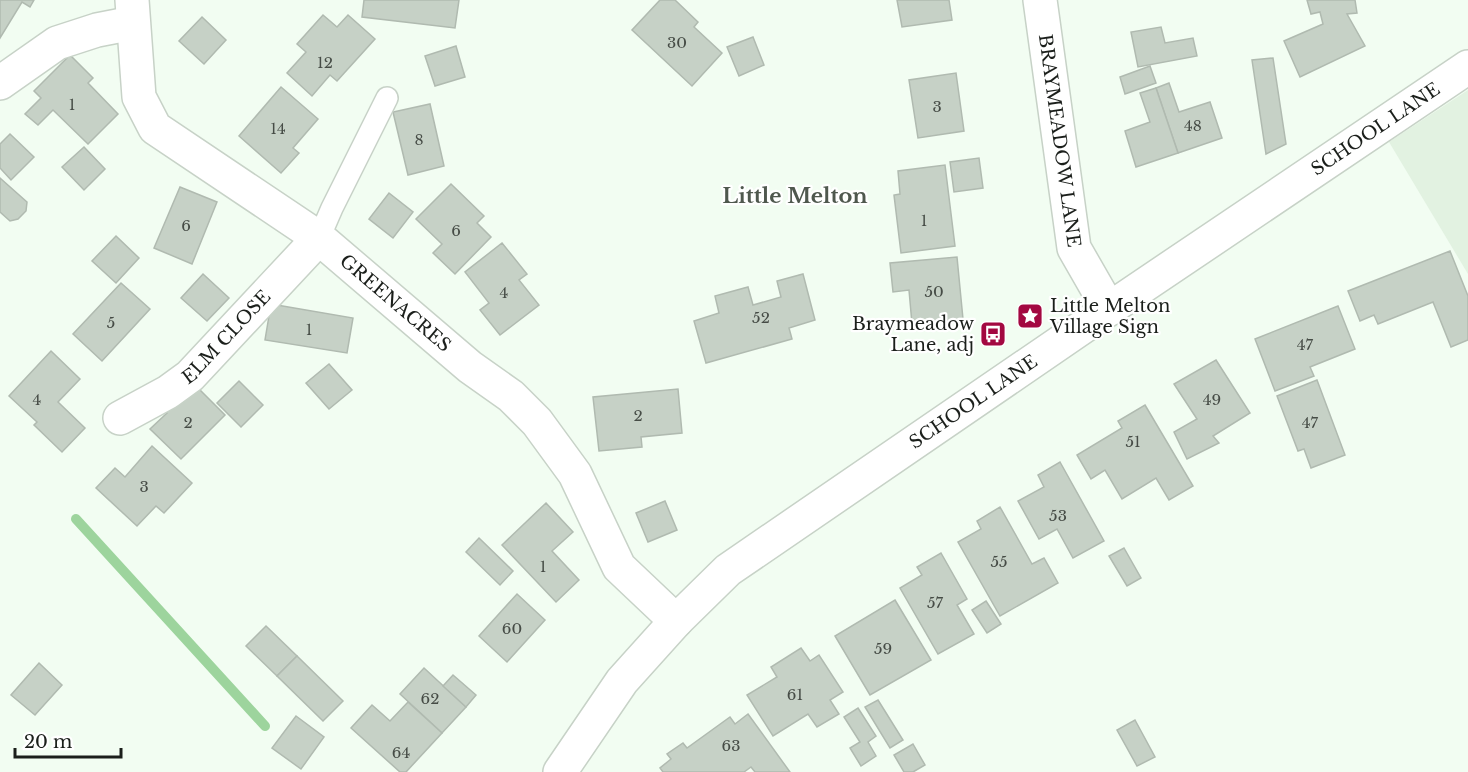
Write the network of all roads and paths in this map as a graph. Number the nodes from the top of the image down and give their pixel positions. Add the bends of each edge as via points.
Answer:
1 (1040, 0) edge
2 (133, 12) edge
3 (1468, 67) edge
4 (0, 83) edge
5 (387, 98) dead end
6 (319, 238) junction
7 (1109, 309) junction
8 (120, 417) dead end
9 (676, 621) junction
10 (560, 772) edge

1 - 7 street, BRAYMEADOW LANE via 1074,248
2 - 4 street via 97,30 57,43
2 - 6 street, GREENACRES via 139,97 155,128
3 - 7 street, SCHOOL LANE
5 - 6 lane
6 - 8 street, ELM CLOSE via 190,376
6 - 9 street, GREENACRES via 470,367 512,396 537,422 576,474 619,567
7 - 9 street, SCHOOL LANE via 728,570
9 - 10 street, SCHOOL LANE via 622,681

